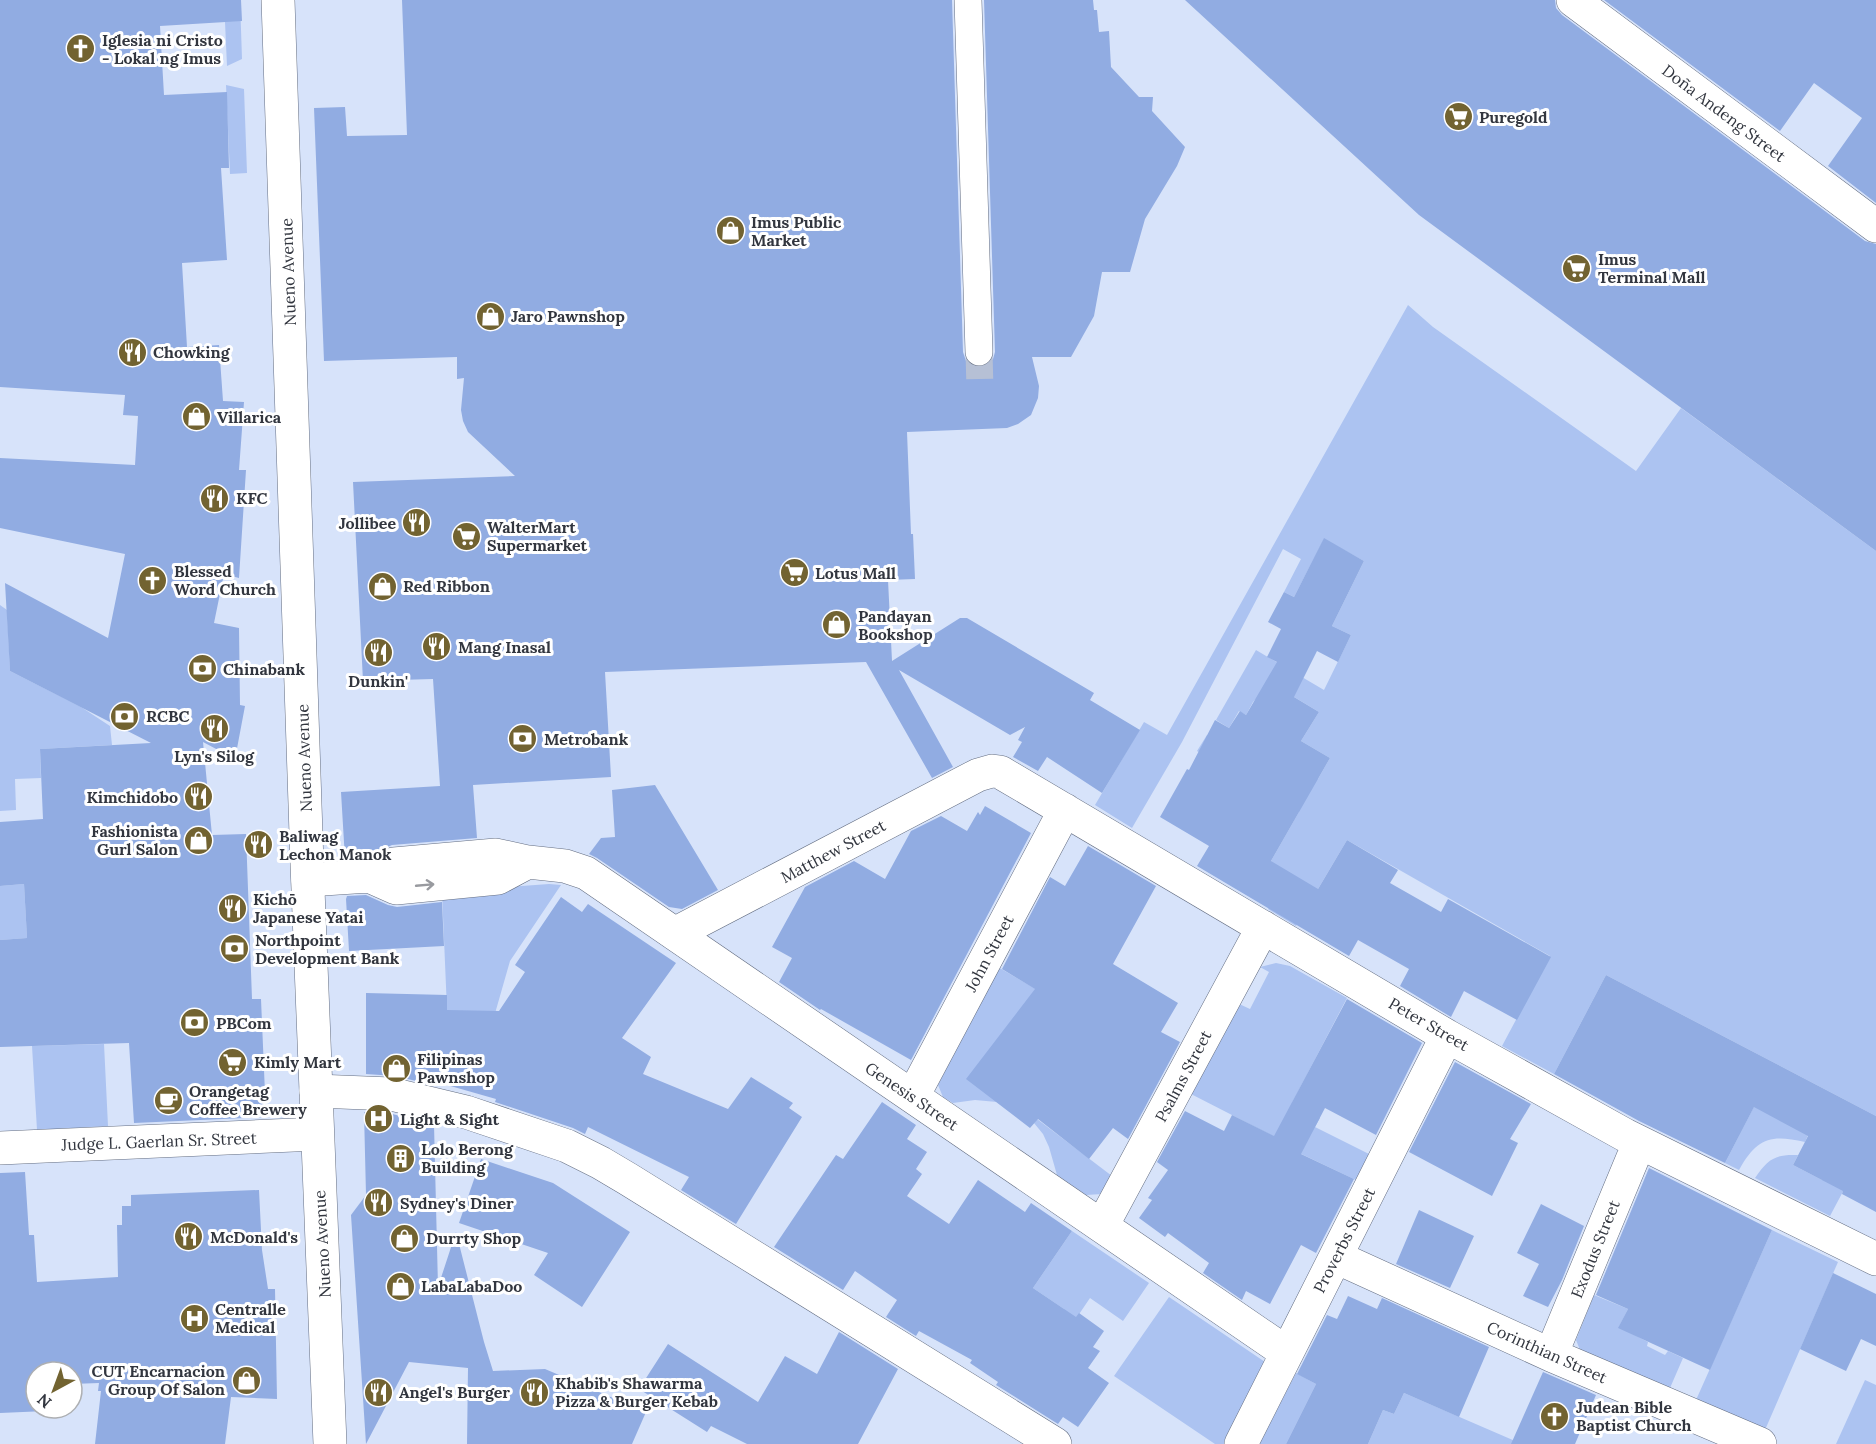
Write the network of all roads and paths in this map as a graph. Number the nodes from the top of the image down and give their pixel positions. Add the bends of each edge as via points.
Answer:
1 (278, 0) edge
2 (968, 0) edge
3 (1573, 0) edge
4 (1876, 226) edge
5 (979, 352) tunnel mouth
6 (992, 771) joint
7 (1065, 810) junction
8 (308, 880) junction
9 (1263, 927) junction
10 (676, 933) junction
11 (1447, 1036) junction
12 (316, 1091) junction
13 (913, 1096) junction
14 (317, 1134) junction
15 (1639, 1143) junction
16 (0, 1148) edge
17 (1102, 1226) junction
18 (1336, 1257) junction
19 (1876, 1259) edge
20 (1287, 1353) junction
21 (1551, 1354) junction
22 (330, 1444) edge
23 (1055, 1444) edge
24 (1241, 1444) edge
25 (1761, 1444) edge

1 - 8 street, Nueno Avenue
2 - 5 street
3 - 4 street, Doña Andeng Street
6 - 7 street, Peter Street via 1008,775
6 - 10 street, Matthew Street
7 - 9 street, Peter Street
7 - 13 street, John Street
8 - 10 street, Genesis Street via 369,876 396,888 498,879 528,862 565,866 586,873
8 - 12 street, Nueno Avenue
9 - 11 street, Peter Street
9 - 17 street, Psalms Street
10 - 13 street, Genesis Street
11 - 15 street, Peter Street
11 - 18 street, Proverbs Street
12 - 14 street, Nueno Avenue
12 - 23 street via 391,1094 431,1102 567,1146 602,1163
13 - 17 street, Genesis Street
14 - 16 street, Judge L. Gaerlan Sr. Street
14 - 22 street, Nueno Avenue
15 - 19 street, Peter Street
15 - 21 street, Exodus Street
17 - 20 street, Genesis Street
18 - 20 street, Proverbs Street
18 - 21 street, Corinthian Street
20 - 24 street, Proverbs Street
21 - 25 street, Corinthian Street

